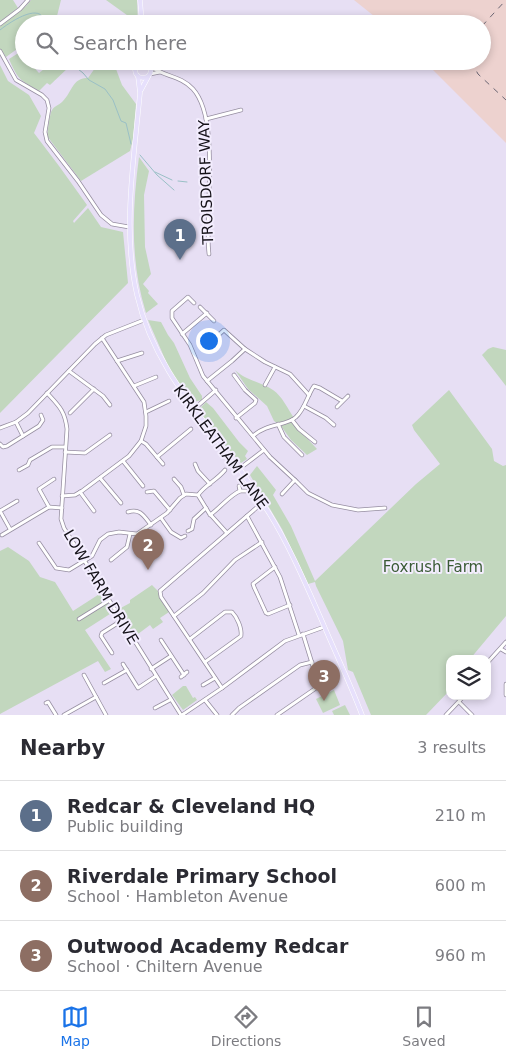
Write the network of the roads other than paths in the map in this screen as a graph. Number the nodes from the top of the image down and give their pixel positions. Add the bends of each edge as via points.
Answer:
1 (28, 0) edge
2 (140, 0) edge
3 (141, 15) edge
4 (0, 24) edge
5 (0, 51) edge
6 (135, 70) edge
7 (149, 70) edge
8 (158, 70) edge
9 (161, 72) junction
10 (149, 75) junction
11 (138, 76) junction
12 (140, 93) junction
13 (241, 110) dead end
14 (206, 119) junction
15 (129, 227) junction
16 (209, 254) dead end
17 (194, 303) dead end
18 (200, 307) dead end
19 (207, 313) junction
20 (144, 320) junction
21 (214, 321) dead end
22 (182, 334) junction
23 (102, 338) junction
24 (214, 339) dead end
25 (245, 348) junction
26 (141, 354) dead end
27 (117, 361) junction
28 (275, 367) junction
29 (69, 371) junction
30 (234, 375) dead end
31 (155, 379) dead end
32 (207, 380) junction
33 (265, 385) dead end
34 (134, 386) junction
35 (94, 389) junction
36 (216, 390) junction
37 (47, 394) junction
38 (309, 394) junction
39 (348, 396) dead end
40 (342, 401) junction
41 (168, 402) dead end
42 (110, 405) dead end
43 (304, 406) junction
44 (337, 407) dead end
45 (194, 410) junction
46 (146, 412) junction
47 (70, 413) dead end
48 (40, 415) dead end
49 (236, 418) junction
50 (292, 420) junction
51 (16, 422) junction
52 (278, 424) junction
53 (334, 425) dead end
54 (0, 428) edge
55 (191, 430) dead end
56 (110, 435) dead end
57 (23, 436) junction
58 (253, 436) junction
59 (141, 441) junction
60 (315, 442) dead end
61 (0, 444) edge
62 (65, 448) junction
63 (264, 450) junction
64 (65, 452) junction
65 (302, 455) dead end
66 (157, 457) junction
67 (123, 462) junction
68 (163, 464) dead end
69 (195, 464) dead end
70 (239, 469) junction
71 (19, 470) dead end
72 (225, 470) dead end
73 (100, 478) junction
74 (54, 479) dead end
75 (174, 479) dead end
76 (295, 480) junction
77 (141, 484) dead end
78 (210, 484) junction
79 (239, 486) dead end
80 (240, 491) junction
81 (246, 491) dead end
82 (80, 492) junction
83 (147, 492) dead end
84 (282, 494) dead end
85 (184, 495) junction
86 (198, 495) junction
87 (62, 496) junction
88 (18, 501) dead end
89 (121, 501) dead end
90 (262, 503) junction
91 (131, 504) dead end
92 (49, 507) junction
93 (62, 508) junction
94 (206, 508) junction
95 (385, 508) dead end
96 (170, 510) junction
97 (94, 511) dead end
98 (210, 514) junction
99 (247, 516) junction
100 (161, 518) junction
101 (151, 525) junction
102 (10, 529) junction
103 (188, 531) dead end
104 (226, 533) junction
105 (130, 534) junction
106 (2, 535) dead end
107 (182, 538) dead end
108 (262, 542) junction
109 (39, 543) dead end
110 (111, 560) dead end
111 (84, 562) junction
112 (275, 567) junction
113 (108, 601) junction
114 (290, 605) junction
115 (174, 616) junction
116 (78, 619) dead end
117 (120, 621) junction
118 (324, 626) junction
119 (301, 635) junction
120 (190, 639) junction
121 (161, 640) dead end
122 (506, 642) edge
123 (501, 649) junction
124 (506, 652) edge
125 (112, 653) dead end
126 (171, 656) junction
127 (491, 658) edge
128 (205, 662) junction
129 (312, 662) junction
130 (123, 664) dead end
131 (152, 669) junction
132 (127, 670) junction
133 (84, 675) dead end
134 (184, 675) dead end
135 (156, 676) junction
136 (215, 678) junction
137 (506, 684) edge
138 (110, 685) dead end
139 (203, 685) dead end
140 (222, 688) junction
141 (506, 695) edge
142 (96, 697) junction
143 (170, 700) junction
144 (206, 700) junction
145 (459, 702) joint
146 (46, 703) dead end
147 (155, 708) dead end
148 (73, 713) edge
149 (56, 715) edge
150 (64, 715) edge
151 (106, 715) edge
152 (182, 715) edge
153 (217, 715) edge
154 (232, 715) edge
155 (277, 715) edge
156 (362, 715) edge
157 (446, 715) edge
158 (472, 715) edge

1 - 4 street
2 - 3 main road
5 - 15 street via 16,80 47,100 47,141 101,215 112,224
6 - 11 main road
7 - 10 main road
8 - 9 street, TROISDORF WAY
9 - 10 street
9 - 14 street, TROISDORF WAY via 179,78 192,88 200,99
10 - 11 main road
10 - 12 main road, KIRKLEATHAM LANE
11 - 12 main road, KIRKLEATHAM LANE
12 - 15 main road, KIRKLEATHAM LANE
13 - 14 street
14 - 16 street, TROISDORF WAY
15 - 20 main road, KIRKLEATHAM LANE via 133,272
17 - 22 street via 188,297 171,313
18 - 19 street
19 - 21 street
19 - 22 street
20 - 23 street
20 - 45 main road, KIRKLEATHAM LANE via 163,362
22 - 32 street
23 - 27 street
23 - 29 street
24 - 25 street via 224,330
25 - 28 street
25 - 32 street
26 - 27 street
27 - 34 street
28 - 33 street
28 - 38 street via 290,374
29 - 35 street
29 - 37 street
30 - 49 street via 256,400
31 - 34 street
32 - 36 street
34 - 46 street
35 - 42 street
35 - 47 street
36 - 45 street
36 - 49 street
37 - 51 street
37 - 62 street, LOW FARM DRIVE via 66,416
38 - 40 street via 314,386
38 - 43 street
39 - 40 street
40 - 44 street
41 - 46 street
43 - 50 street
43 - 53 street
45 - 70 main road, KIRKLEATHAM LANE
46 - 59 street
48 - 57 street via 43,423
49 - 58 street
50 - 52 street
50 - 60 street
51 - 54 street
51 - 57 street
52 - 58 street
52 - 65 street via 284,436
55 - 66 street
56 - 64 street via 85,453
57 - 61 street via 6,446
58 - 63 street
59 - 66 street
59 - 67 street
62 - 64 street, LOW FARM DRIVE
62 - 71 street via 52,447
63 - 70 street
63 - 76 street
64 - 87 street, LOW FARM DRIVE
66 - 68 street
67 - 73 street
67 - 77 street
69 - 78 street
70 - 90 main road, KIRKLEATHAM LANE
72 - 78 street
73 - 82 street
73 - 89 street
74 - 92 street via 40,489
75 - 85 street
76 - 84 street
76 - 95 street via 308,493 332,505 358,510
78 - 86 street
79 - 80 street
80 - 81 street
80 - 98 street
82 - 87 street
82 - 97 street
83 - 96 street via 155,489
85 - 86 street
85 - 96 street
86 - 94 street
87 - 93 street, LOW FARM DRIVE
88 - 102 street via 0,511
90 - 99 street
90 - 118 main road, KIRKLEATHAM LANE via 290,551
91 - 101 street via 130,511 140,512
92 - 93 street
92 - 102 street
93 - 111 street, LOW FARM DRIVE via 64,528
94 - 98 street
94 - 103 street via 194,519 192,529
96 - 100 street
98 - 104 street
99 - 104 street
99 - 108 street
100 - 101 street
100 - 107 street via 172,532
101 - 105 street via 137,534
102 - 106 street
104 - 115 street via 160,591
105 - 110 street via 127,547
105 - 111 street via 119,532 105,536 95,553
108 - 112 street
108 - 115 street via 235,560 203,593
109 - 111 street via 56,568 70,570
111 - 113 street, LOW FARM DRIVE
112 - 114 street
112 - 114 street via 258,578 254,587 266,614
113 - 116 street
113 - 117 street, LOW FARM DRIVE
114 - 119 street
115 - 120 street
117 - 125 street via 101,636
117 - 131 street, LOW FARM DRIVE
118 - 119 street
118 - 156 main road, KIRKLEATHAM LANE
119 - 129 street
119 - 140 street via 285,641
120 - 128 street
120 - 128 street via 225,612 232,612 235,616 241,636
121 - 126 street
122 - 123 street
123 - 124 street
123 - 127 street
126 - 131 street
126 - 134 street
128 - 136 street
129 - 154 street via 300,665
129 - 155 street via 318,686
130 - 132 street
131 - 135 street, LOW FARM DRIVE
132 - 135 street via 138,688
132 - 138 street via 106,682
133 - 142 street
135 - 143 street, LOW FARM DRIVE
136 - 139 street
136 - 140 street
137 - 141 street
140 - 144 street
142 - 148 street
142 - 151 street
143 - 147 street
143 - 152 street, LOW FARM DRIVE
144 - 152 street
144 - 153 street
145 - 157 street
145 - 158 street
146 - 149 street
148 - 150 street

